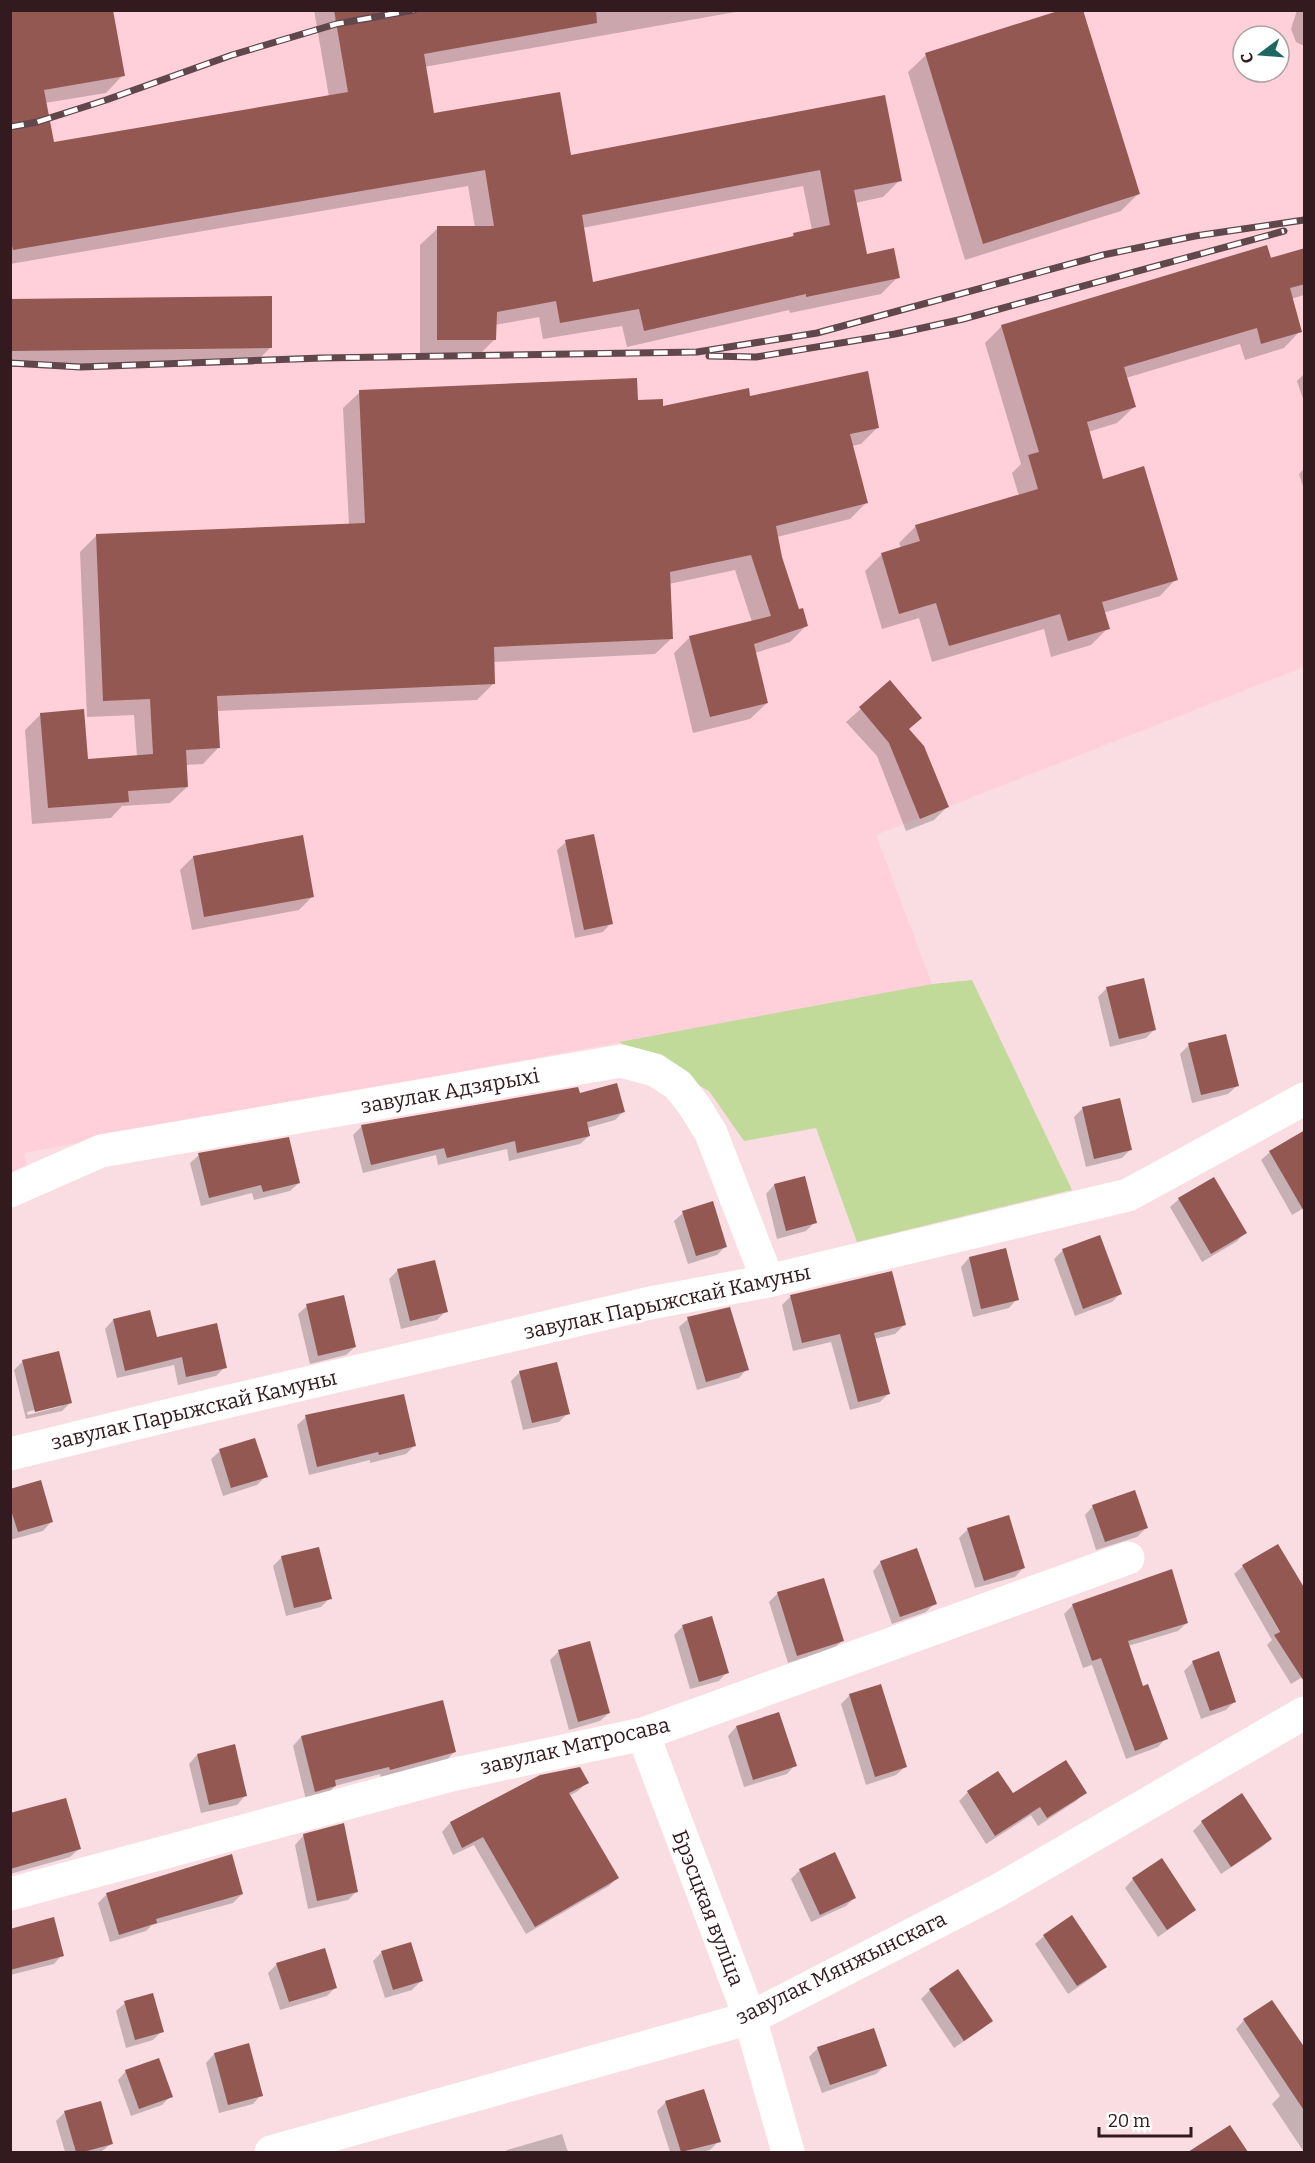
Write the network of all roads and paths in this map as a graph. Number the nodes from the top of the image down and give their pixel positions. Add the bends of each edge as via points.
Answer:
1 (1305, 1099) edge
2 (10, 1191) edge
3 (768, 1281) junction
4 (10, 1454) edge
5 (1128, 1558) dead end
6 (1305, 1713) edge
7 (643, 1734) junction
8 (10, 1894) edge
9 (750, 2018) junction
10 (271, 2152) edge
11 (788, 2152) edge

1 - 3 street, завулак Парыжскай Камуны via 1128,1195
2 - 3 street, завулак Адзярыхі via 101,1151 621,1061 655,1070 678,1085 695,1107 711,1133
3 - 4 street, завулак Парыжскай Камуны via 651,1303
5 - 7 street, завулак Матросава
6 - 9 street, завулак Мянжынскага via 997,1891
7 - 8 street, завулак Матросава via 451,1775
7 - 9 street, Брэсцкая вуліца
9 - 10 street, завулак Мянжынскага
9 - 11 street, Брэсцкая вуліца

